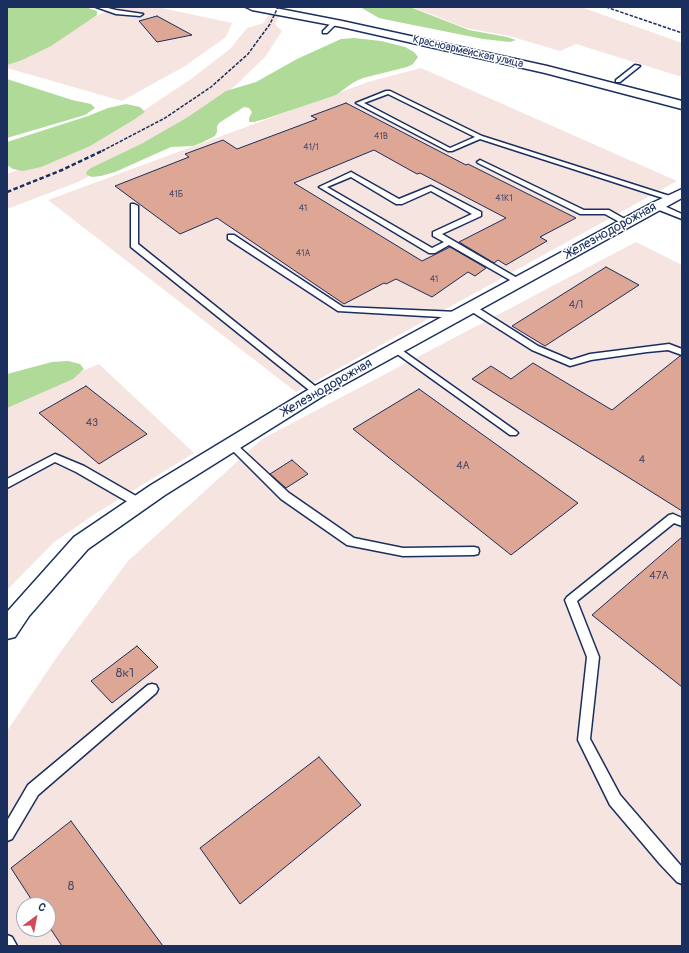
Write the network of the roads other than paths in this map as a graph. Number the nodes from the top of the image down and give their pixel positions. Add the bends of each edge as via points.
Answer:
1 (99, 7) edge
2 (252, 7) edge
3 (290, 7) edge
4 (140, 14) dead end
5 (335, 22) junction
6 (324, 32) dead end
7 (637, 66) dead end
8 (618, 81) junction
9 (682, 97) edge
10 (682, 104) edge
11 (480, 137) junction
12 (480, 162) dead end
13 (670, 199) edge
14 (134, 206) dead end
15 (682, 217) edge
16 (626, 222) junction
17 (231, 237) dead end
18 (449, 242) junction
19 (520, 282) junction
20 (465, 312) junction
21 (396, 349) junction
22 (682, 352) edge
23 (317, 392) junction
24 (513, 433) dead end
25 (232, 445) junction
26 (7, 484) edge
27 (139, 503) junction
28 (682, 522) edge
29 (474, 551) dead end
30 (7, 630) edge
31 (152, 690) dead end
32 (7, 834) edge
33 (682, 877) edge
34 (7, 942) edge
35 (10, 946) edge

1 - 4 lane via 116,12
2 - 5 main road, Красноармейская улица
3 - 8 main road, Красноармейская улица via 457,42
5 - 6 lane
5 - 10 main road, Красноармейская улица via 547,70
7 - 8 lane
8 - 9 main road, Красноармейская улица
11 - 11 lane via 450,150 359,103 388,92
11 - 13 lane
12 - 16 lane via 582,212 606,212
13 - 15 lane
13 - 16 street, Железнодорожная
14 - 23 lane via 134,245
16 - 19 street, Железнодорожная
17 - 20 lane via 341,309
18 - 18 lane via 432,251 322,187 351,174 399,202 431,188 478,214 436,234
18 - 19 lane
19 - 20 street, Железнодорожная
20 - 21 street, Железнодорожная
20 - 22 lane via 570,363 590,357 647,349 669,348
21 - 23 street, Железнодорожная
21 - 24 lane
23 - 25 street, Железнодорожная
25 - 27 street, Железнодорожная
25 - 29 lane via 285,496 351,542 402,552
26 - 27 lane via 55,458 80,469
27 - 30 street, Железнодорожная via 81,543 21,610
28 - 33 lane via 672,518 571,600 593,657 584,740 615,800
31 - 32 lane via 33,790
34 - 35 lane

